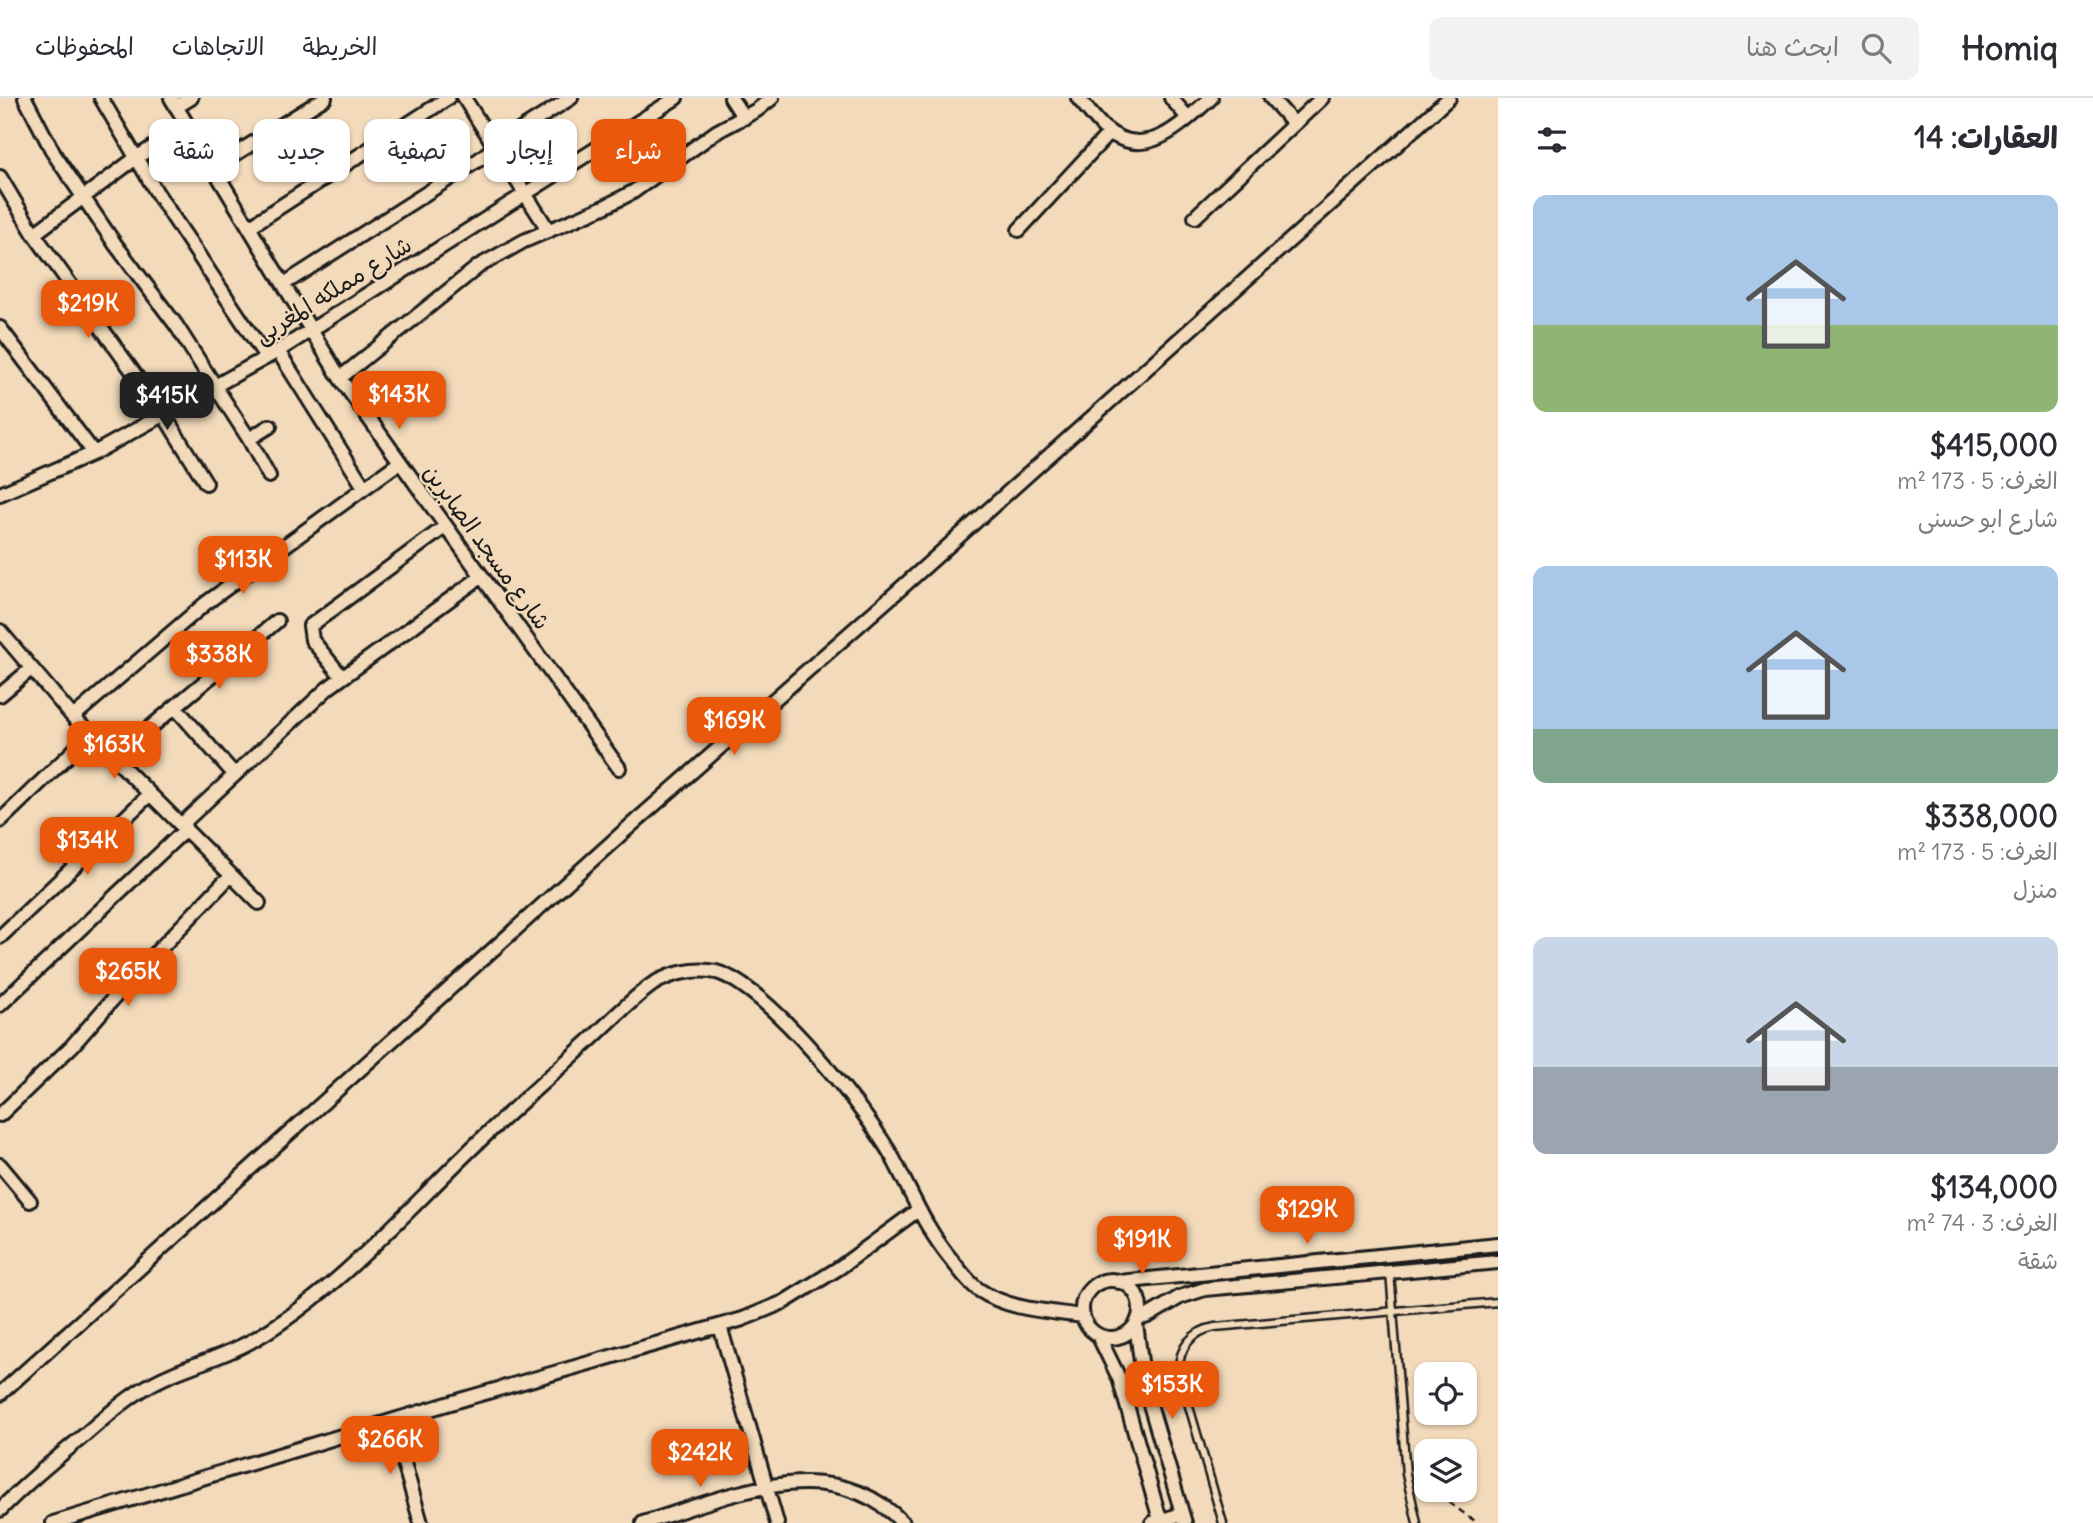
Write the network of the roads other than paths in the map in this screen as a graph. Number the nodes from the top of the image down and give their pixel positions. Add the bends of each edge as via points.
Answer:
1 (24, 98) edge
2 (101, 98) edge
3 (191, 98) edge
4 (325, 98) edge
5 (448, 98) edge
6 (464, 98) edge
7 (571, 98) edge
8 (676, 98) edge
9 (731, 98) edge
10 (772, 98) edge
11 (1078, 98) edge
12 (1171, 98) edge
13 (1211, 98) edge
14 (1271, 98) edge
15 (1322, 98) edge
16 (1449, 98) edge
17 (174, 103) edge
18 (744, 118) junction
19 (1188, 118) junction
20 (183, 119) edge
21 (539, 119) edge
22 (1294, 124) junction
23 (484, 129) edge
24 (1110, 132) junction
25 (149, 150) edge
26 (239, 151) edge
27 (484, 155) edge
28 (136, 158) junction
29 (0, 177) edge
30 (222, 182) edge
31 (518, 182) edge
32 (526, 194) junction
33 (82, 197) junction
34 (1195, 217) dead end
35 (249, 227) junction
36 (549, 230) junction
37 (1019, 230) dead end
38 (34, 234) junction
39 (284, 284) junction
40 (0, 328) edge
41 (311, 329) junction
42 (278, 351) junction
43 (266, 358) junction
44 (340, 378) junction
45 (215, 386) junction
46 (164, 415) junction
47 (270, 426) dead end
48 (249, 439) junction
49 (94, 453) junction
50 (400, 461) junction
51 (269, 477) dead end
52 (206, 483) dead end
53 (364, 487) junction
54 (0, 494) edge
55 (446, 526) junction
56 (482, 576) junction
57 (277, 621) dead end
58 (0, 631) edge
59 (31, 668) junction
60 (342, 677) junction
61 (0, 695) edge
62 (175, 707) junction
63 (73, 716) junction
64 (91, 734) junction
65 (139, 737) dead end
66 (619, 768) dead end
67 (234, 774) junction
68 (150, 794) junction
69 (0, 821) edge
70 (183, 827) junction
71 (231, 875) junction
72 (259, 903) dead end
73 (0, 937) edge
74 (0, 1005) edge
75 (0, 1115) edge
76 (0, 1165) edge
77 (30, 1201) dead end
78 (918, 1210) junction
79 (1498, 1244) edge
80 (1498, 1262) edge
81 (1390, 1272) junction
82 (1119, 1282) junction
83 (1498, 1302) edge
84 (1393, 1311) junction
85 (1083, 1316) junction
86 (1137, 1321) junction
87 (720, 1326) junction
88 (1098, 1335) junction
89 (0, 1394) edge
90 (391, 1421) junction
91 (766, 1486) junction
92 (0, 1510) edge
93 (1184, 1518) edge
94 (1158, 1522) edge
95 (53, 1523) edge
96 (421, 1523) edge
97 (643, 1523) edge
98 (777, 1523) edge
99 (904, 1523) edge
100 (1223, 1523) edge
101 (1417, 1523) edge

1 - 33 street
2 - 28 street
3 - 17 street
4 - 26 street
5 - 35 street
6 - 23 street
7 - 21 street
8 - 32 street, شارع مملكه المغربى
9 - 18 street
10 - 18 street
11 - 24 street
12 - 19 street
13 - 19 street
14 - 22 street
15 - 22 street
16 - 89 street
17 - 20 street, شارع مسجد الصابرين
18 - 36 street via 716,132 633,191
19 - 24 street via 1172,132 1143,142
22 - 34 street
24 - 37 street
25 - 28 street
27 - 39 street
28 - 33 street
28 - 43 street
29 - 38 street
30 - 35 street, شارع مسجد الصابرين
31 - 32 street
32 - 36 street
32 - 41 street, شارع مملكه المغربى
33 - 38 street
33 - 45 street
35 - 39 street, شارع مسجد الصابرين
36 - 44 street via 479,266
38 - 46 street
39 - 41 street, شارع مسجد الصابرين
40 - 49 street
41 - 42 street, شارع مملكه المغربى
41 - 44 street, شارع مسجد الصابرين
42 - 43 street, شارع مملكه المغربى
42 - 53 street
43 - 45 street, شارع مملكه المغربى
44 - 50 street, شارع مسجد الصابرين
45 - 46 street, شارع مملكه المغربى
45 - 48 street
46 - 49 street, شارع مملكه المغربى
46 - 52 street
47 - 48 street
48 - 51 street
49 - 54 street, شارع مملكه المغربى
50 - 53 street
50 - 55 street, شارع مسجد الصابرين
53 - 63 street via 206,603
55 - 56 street, شارع مسجد الصابرين
55 - 60 street via 310,626 312,640
56 - 60 street
56 - 66 street, شارع مسجد الصابرين
57 - 62 street
58 - 59 street
59 - 61 street
59 - 63 street
60 - 67 street
62 - 65 street
62 - 67 street
63 - 64 street
64 - 68 street
64 - 69 street
67 - 70 street
68 - 70 street
68 - 73 street
70 - 71 street
70 - 74 street
71 - 72 street
71 - 75 street via 72,1046
76 - 77 street
78 - 85 street via 940,1247 975,1287 1017,1306
78 - 87 street via 784,1302
78 - 92 street via 866,1115 771,1008 718,973 695,970 672,975 628,1006 299,1310 252,1341 143,1389
79 - 82 street
80 - 81 street
81 - 84 lane
81 - 86 street via 1205,1289
82 - 85 street via 1102,1282 1088,1291
82 - 86 street via 1137,1296
83 - 84 lane
84 - 100 lane via 1215,1327 1188,1341 1179,1372
84 - 101 lane via 1406,1474
85 - 88 street
86 - 88 street via 1123,1335
86 - 93 street via 1144,1384
87 - 90 street
87 - 91 street
88 - 94 street via 1119,1378
90 - 95 street
90 - 96 street
91 - 97 street
91 - 98 street
91 - 99 street via 806,1482 846,1488 882,1505
93 - 94 street

